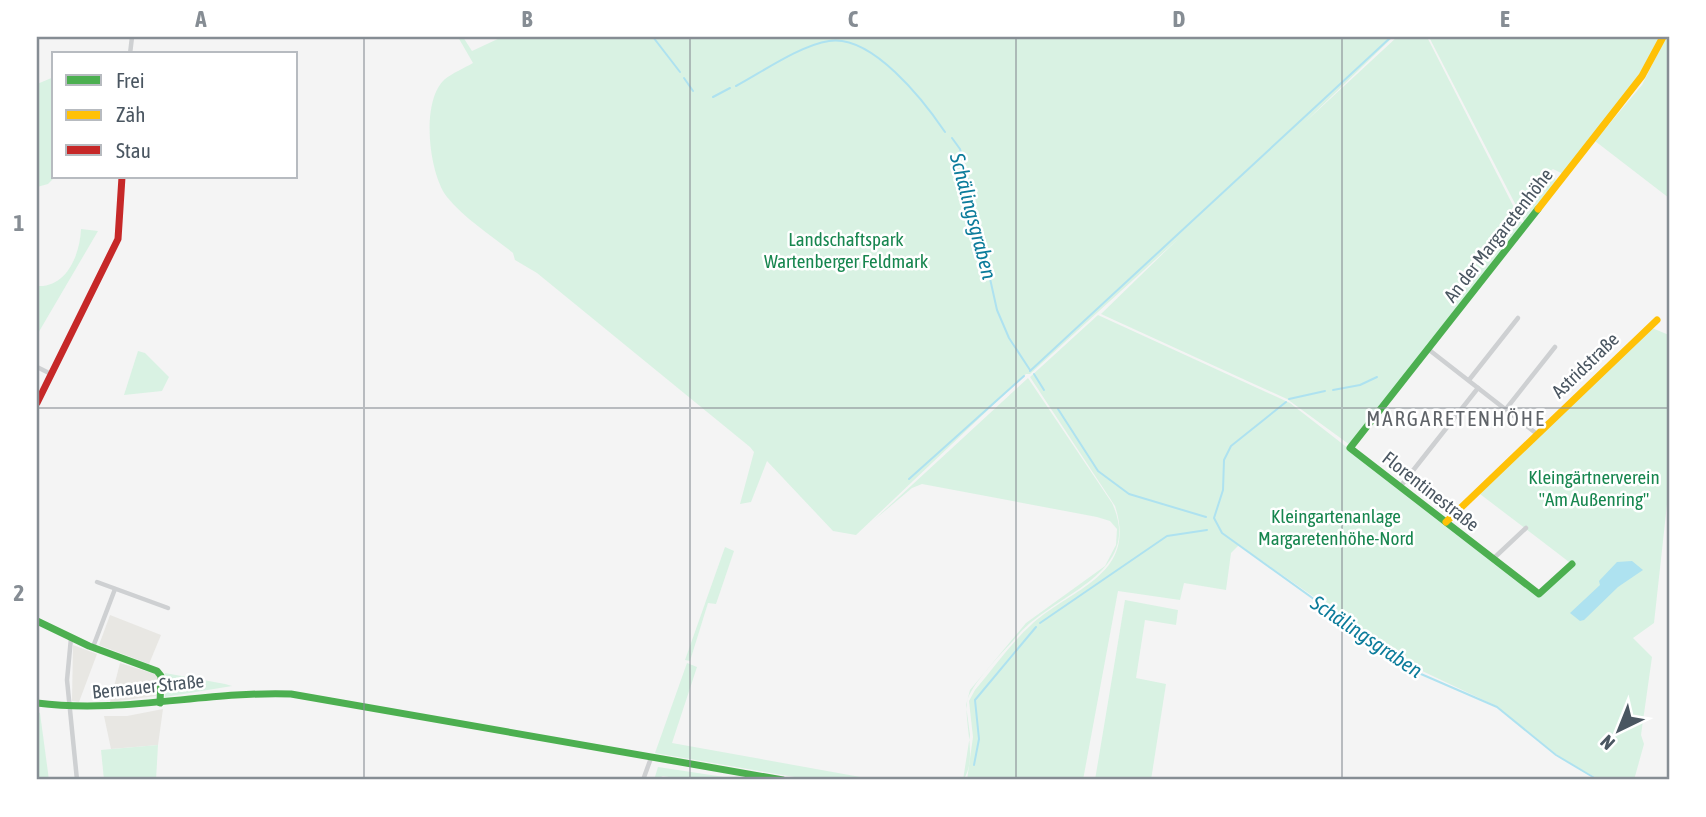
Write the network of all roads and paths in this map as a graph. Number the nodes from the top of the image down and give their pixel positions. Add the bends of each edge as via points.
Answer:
1 (1663, 37) edge
2 (122, 178) edge
3 (1518, 318) dead end
4 (1657, 320) dead end
5 (1555, 347) dead end
6 (1427, 348) junction
7 (37, 367) edge
8 (51, 373) junction
9 (1469, 380) junction
10 (1478, 388) junction
11 (37, 403) edge
12 (1506, 410) junction
13 (1537, 435) junction
14 (1350, 448) joint
15 (1400, 487) junction
16 (1447, 523) junction
17 (1526, 528) dead end
18 (1493, 558) junction
19 (1572, 564) dead end
20 (97, 582) dead end
21 (115, 589) junction
22 (168, 608) dead end
23 (37, 621) edge
24 (71, 638) junction
25 (93, 647) junction
26 (37, 703) edge
27 (160, 703) junction
28 (69, 708) junction
29 (652, 757) junction
30 (77, 780) edge
31 (643, 780) edge
32 (783, 780) edge

1 - 6 street, An der Margaretenhöhe via 1621,104
2 - 8 street via 118,239
3 - 9 street
4 - 13 street, Astridstraße
5 - 12 street
6 - 9 street
6 - 14 street, An der Margaretenhöhe
7 - 8 street
8 - 11 street
9 - 10 street
10 - 12 street
10 - 15 street
12 - 13 street
13 - 16 street, Astridstraße
14 - 15 street, Florentinestraße
15 - 16 street, Florentinestraße
16 - 18 street, Florentinestraße
17 - 18 street
18 - 19 street, Florentinestraße via 1539,594
20 - 21 street
21 - 22 street
21 - 25 street
23 - 24 street
24 - 25 street
24 - 28 street
25 - 27 street via 159,672
26 - 28 street, Bernauer Straße
27 - 28 street, Bernauer Straße
27 - 29 street, Bernauer Straße via 222,693 290,694
28 - 30 street
29 - 31 street
29 - 32 street, Bernauer Straße

